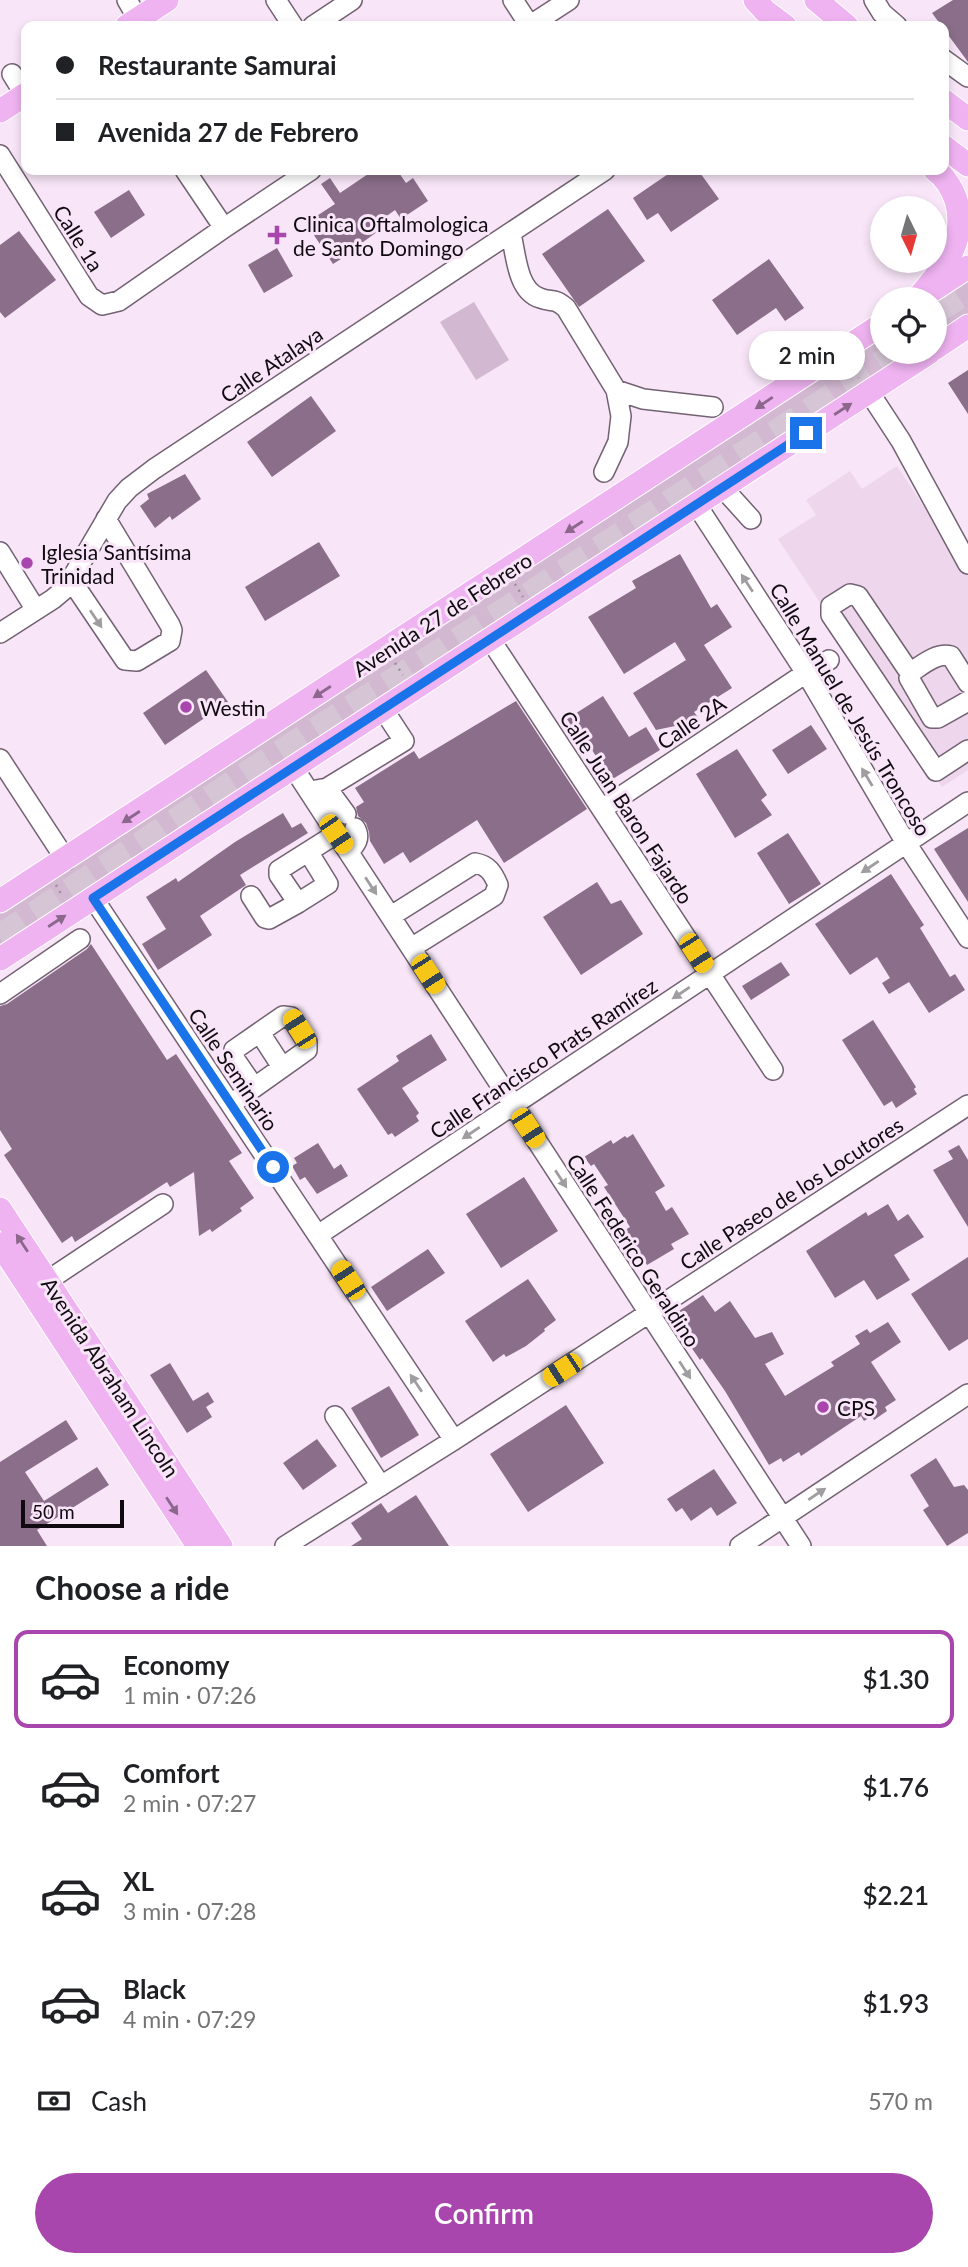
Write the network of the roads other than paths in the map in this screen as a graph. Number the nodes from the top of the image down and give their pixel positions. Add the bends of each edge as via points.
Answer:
1 (167, 0) edge
2 (276, 0) edge
3 (352, 0) edge
4 (513, 0) edge
5 (569, 0) edge
6 (816, 0) edge
7 (874, 0) edge
8 (131, 15) edge
9 (290, 21) edge
10 (320, 21) edge
11 (526, 21) edge
12 (537, 21) edge
13 (841, 21) edge
14 (891, 21) edge
15 (949, 63) edge
16 (12, 74) dead end
17 (968, 76) edge
18 (21, 88) edge
19 (21, 97) edge
20 (949, 104) edge
21 (0, 111) edge
22 (967, 117) edge
23 (949, 151) edge
24 (0, 155) edge
25 (968, 165) edge
26 (188, 175) edge
27 (303, 175) edge
28 (598, 175) edge
29 (942, 175) edge
30 (223, 228) junction
31 (511, 234) junction
32 (968, 267) edge
33 (927, 287) edge
34 (937, 287) edge
35 (967, 328) edge
36 (870, 332) edge
37 (947, 341) edge
38 (912, 364) edge
39 (616, 390) junction
40 (869, 392) junction
41 (713, 408) dead end
42 (604, 472) dead end
43 (722, 487) junction
44 (696, 504) junction
45 (106, 519) junction
46 (751, 519) dead end
47 (0, 552) edge
48 (968, 564) edge
49 (71, 580) junction
50 (36, 610) junction
51 (0, 634) edge
52 (490, 639) junction
53 (829, 660) dead end
54 (806, 673) junction
55 (910, 673) junction
56 (968, 682) edge
57 (965, 708) edge
58 (383, 709) junction
59 (968, 750) edge
60 (1, 762) edge
61 (293, 767) junction
62 (318, 791) junction
63 (968, 802) edge
64 (602, 809) junction
65 (336, 834) junction
66 (906, 843) junction
67 (349, 852) junction
68 (312, 858) dead end
69 (56, 865) junction
70 (251, 896) dead end
71 (93, 898) junction
72 (0, 901) edge
73 (298, 903) junction
74 (391, 916) junction
75 (968, 938) edge
76 (80, 939) dead end
77 (411, 948) junction
78 (0, 959) edge
79 (710, 974) junction
80 (0, 994) edge
81 (260, 1033) junction
82 (282, 1067) junction
83 (773, 1070) dead end
84 (254, 1087) junction
85 (231, 1104) junction
86 (513, 1105) junction
87 (968, 1105) edge
88 (163, 1204) dead end
89 (0, 1209) edge
90 (318, 1235) junction
91 (0, 1244) edge
92 (47, 1281) junction
93 (648, 1314) junction
94 (968, 1394) edge
95 (335, 1416) dead end
96 (454, 1440) junction
97 (381, 1486) junction
98 (782, 1518) junction
99 (198, 1546) edge
100 (221, 1546) edge
101 (285, 1546) edge
102 (740, 1546) edge
103 (801, 1546) edge

1 - 8 main road
2 - 9 street
3 - 10 street
4 - 11 street
5 - 12 street
6 - 13 main road
7 - 14 street
15 - 17 street
16 - 18 street
19 - 21 main road
20 - 22 main road
23 - 25 main road
24 - 30 street, Calle 1a via 89,296 102,305 119,301
26 - 30 street
27 - 30 street
28 - 31 street, Calle Atalaya
29 - 33 main road via 956,197 961,235 952,256
31 - 39 street via 525,287 566,308
31 - 45 street, Calle Atalaya via 154,469 127,490
32 - 34 main road
35 - 37 main road
36 -> 69 main road, Avenida 27 de Febrero
38 - 40 main road
39 - 41 street via 643,399
39 - 42 street via 621,416 618,442
43 -> 40 main road
40 - 48 street
43 - 44 main road
43 - 46 street
44 - 52 main road
54 -> 44 street, Calle Manuel de Jesús Troncoso
45 - 49 street, Calle Atalaya
49 -> 45 street via 125,660 137,661 170,641 170,625
47 - 50 street
49 - 50 street, Calle Atalaya
50 - 51 street, Calle Atalaya
52 - 58 main road
52 - 64 street, Calle Juan Baron Fajardo
53 - 54 street, Calle 2A
54 - 64 street, Calle 2A
66 -> 54 street, Calle Manuel de Jesús Troncoso
55 - 56 street via 946,654
55 - 57 street via 909,683 932,719
55 - 59 street via 858,596 850,594 831,606 831,615 936,771
58 - 61 main road
58 - 62 street via 404,741
60 - 69 street
61 - 62 street, Calle Federico Geraldino
61 - 71 main road
62 - 65 street, Calle Federico Geraldino
62 - 67 street via 359,834
63 - 66 street, Calle Francisco Prats Ramírez
64 - 79 street, Calle Juan Baron Fajardo
65 - 67 street, Calle Federico Geraldino
65 - 73 street via 279,870
66 - 75 street, Calle Manuel de Jesús Troncoso
66 -> 79 street, Calle Francisco Prats Ramírez
67 -> 74 street, Calle Federico Geraldino
68 - 73 street via 328,884
69 - 72 main road, Avenida 27 de Febrero
70 - 73 street via 269,919
78 -> 71 main road
71 - 85 street, Calle Seminario
74 - 77 street, Calle Federico Geraldino
74 - 77 street via 475,863 493,874 498,885 494,896
76 - 80 street
77 - 86 street, Calle Federico Geraldino
79 - 83 street, Calle Juan Baron Fajardo
79 -> 86 street, Calle Francisco Prats Ramírez
81 - 82 street
81 - 82 street via 283,1016 291,1017 308,1045
81 - 84 street via 233,1053
82 - 84 street
84 - 85 street
85 - 90 street, Calle Seminario
86 -> 90 street, Calle Francisco Prats Ramírez
86 -> 93 street, Calle Federico Geraldino
87 - 93 street, Calle Paseo de los Locutores
88 - 92 street
92 -> 89 main road, Avenida Abraham Lincoln
96 -> 90 street, Calle Seminario
91 -> 99 main road, Avenida Abraham Lincoln
92 - 100 main road, Avenida Abraham Lincoln
93 - 96 street, Calle Paseo de los Locutores
93 -> 98 street, Calle Federico Geraldino
98 -> 94 street
95 - 97 street
96 - 97 street, Calle Paseo de los Locutores
97 - 101 street, Calle Paseo de los Locutores
98 - 102 street
98 - 103 street, Calle Federico Geraldino

